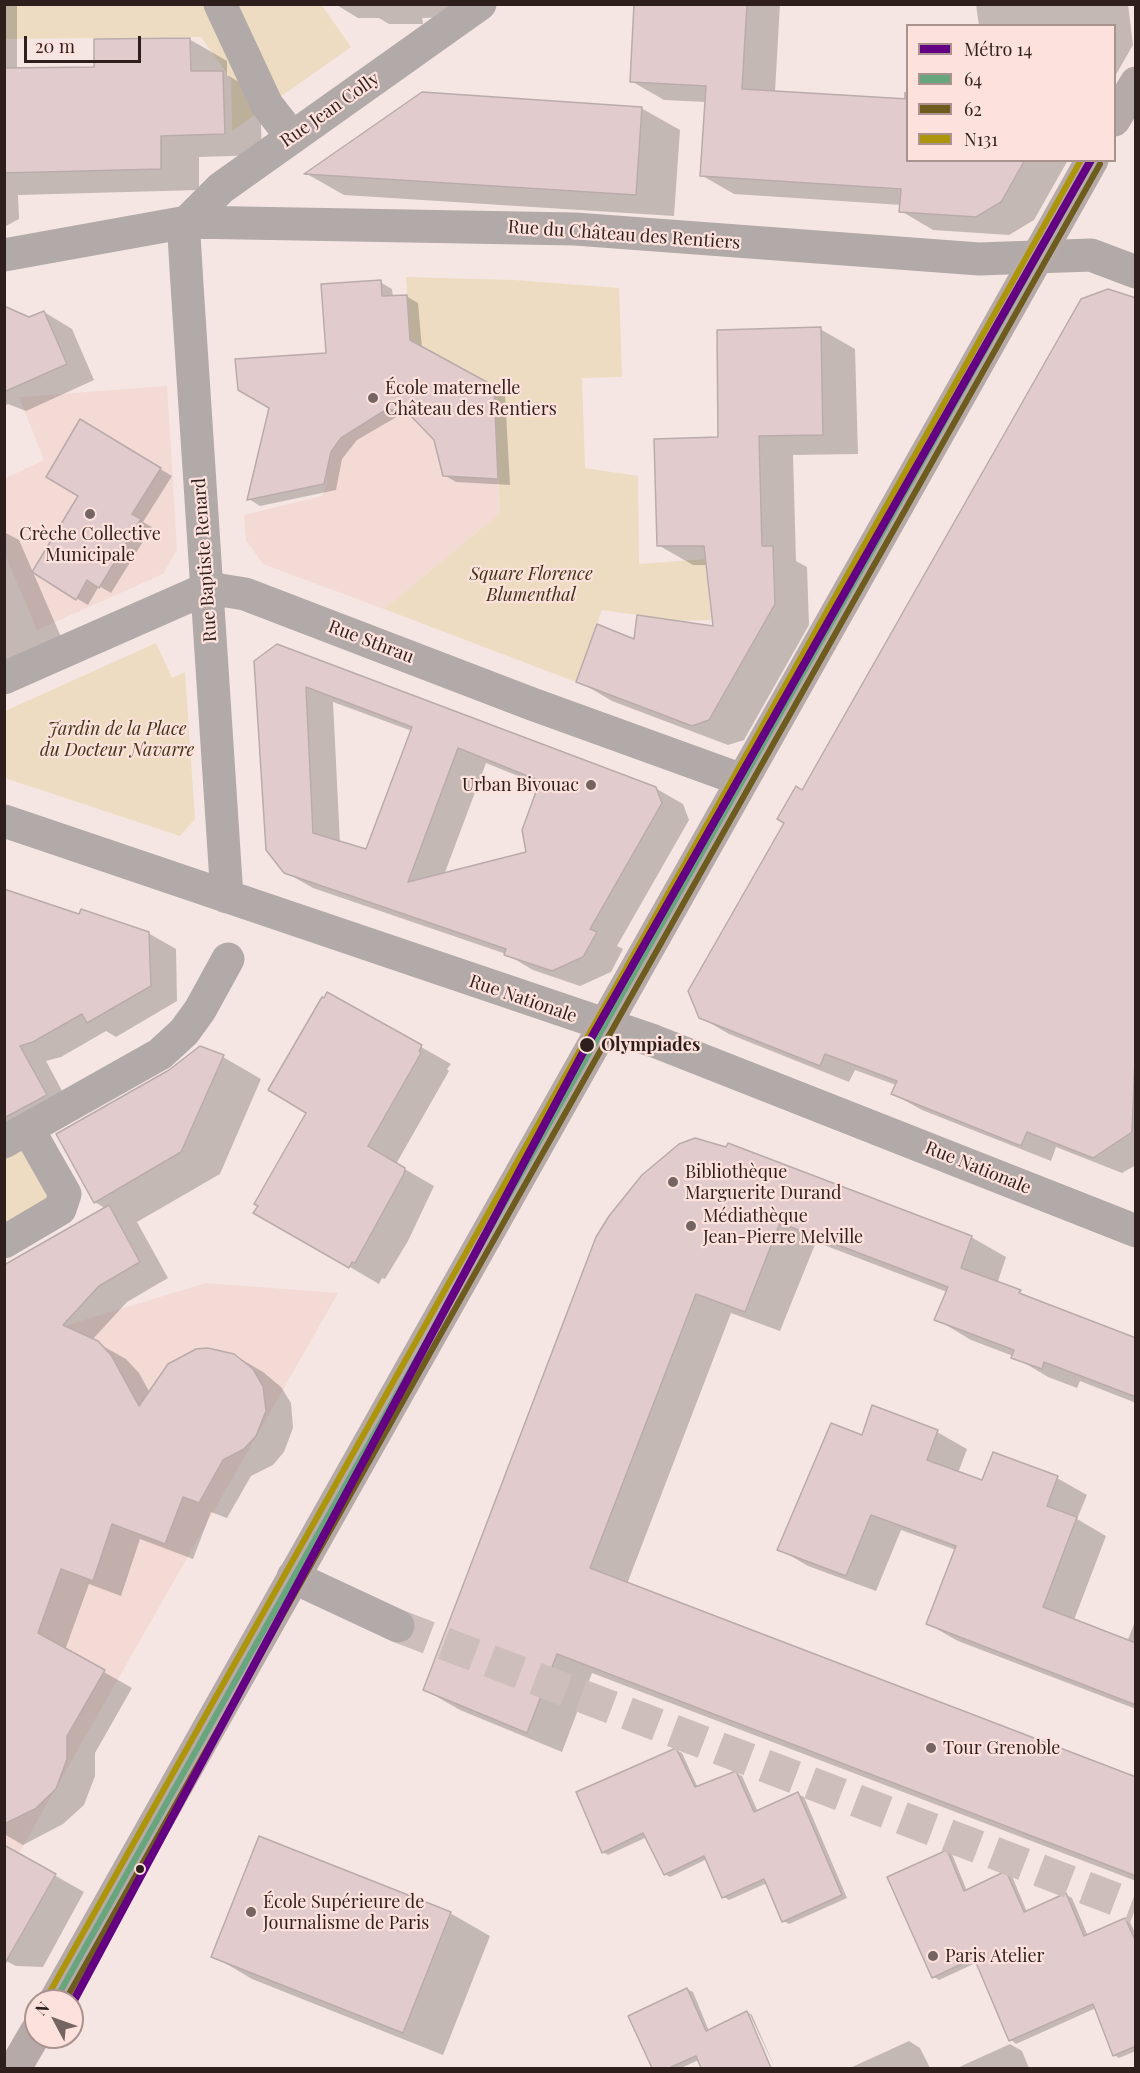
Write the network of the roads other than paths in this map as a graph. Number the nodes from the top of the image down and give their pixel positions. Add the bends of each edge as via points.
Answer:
1 (220, 4) edge
2 (480, 4) edge
3 (1136, 83) edge
4 (1116, 117) edge
5 (285, 128) dead end
6 (1091, 162) edge
7 (187, 222) junction
8 (4, 255) edge
9 (1037, 258) junction
10 (1136, 272) edge
11 (208, 588) junction
12 (4, 678) edge
13 (742, 780) junction
14 (4, 821) edge
15 (227, 897) junction
16 (228, 959) dead end
17 (603, 1026) junction
18 (16, 1135) edge
19 (1136, 1231) edge
20 (4, 1242) edge
21 (293, 1577) junction
22 (398, 1626) tunnel mouth
23 (61, 1989) edge
24 (26, 2049) edge
25 (4, 2063) edge
26 (7, 2068) edge
27 (15, 2068) edge

1 - 5 street via 267,105
2 - 7 street, Rue Jean Colly via 230,182
3 - 4 main road
6 - 9 main road
7 - 8 street, Rue du Château des Rentiers
7 - 9 street, Rue du Château des Rentiers via 575,228 979,259
7 - 11 street, Rue Baptiste Renard via 184,235
9 - 10 street, Rue du Château des Rentiers via 1091,255
9 - 13 main road
11 - 12 street
11 - 13 street, Rue Sthrau via 245,594
11 - 15 street, Rue Baptiste Renard
13 - 17 main road
14 - 15 street, Rue Nationale
15 - 17 street, Rue Nationale
16 - 18 street via 200,1010 160,1054
17 - 19 street, Rue Nationale via 689,1054
17 - 21 main road
18 - 20 street via 65,1194 60,1209
21 - 22 street
21 - 23 main road
24 - 27 main road
25 - 26 street

